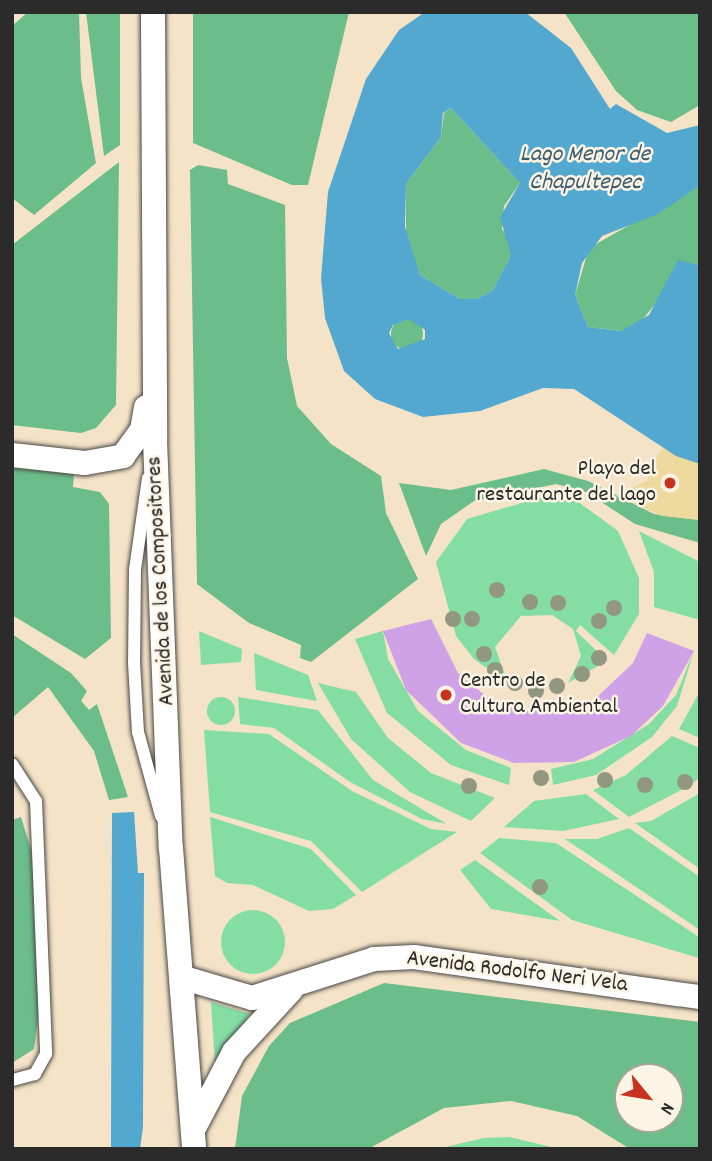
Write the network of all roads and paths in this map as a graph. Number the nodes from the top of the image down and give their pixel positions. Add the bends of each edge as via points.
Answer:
1 (153, 12) edge
2 (154, 351) junction
3 (12, 455) edge
4 (12, 764) edge
5 (184, 978) junction
6 (296, 984) junction
7 (700, 997) edge
8 (12, 1080) edge
9 (194, 1139) edge

1 - 2 street, Avenida de los Compositores
2 - 3 street via 142,430 122,456 85,463
2 - 5 street, Avenida de los Compositores via 171,848
4 - 8 lane via 37,801 46,1054 35,1074
5 - 6 street, Avenida Rodolfo Neri Vela via 234,997
5 - 9 street, Avenida de los Compositores
6 - 7 street, Avenida Rodolfo Neri Vela via 374,959 414,957
6 - 9 street, Avenida Rodolfo Neri Vela via 234,1052

